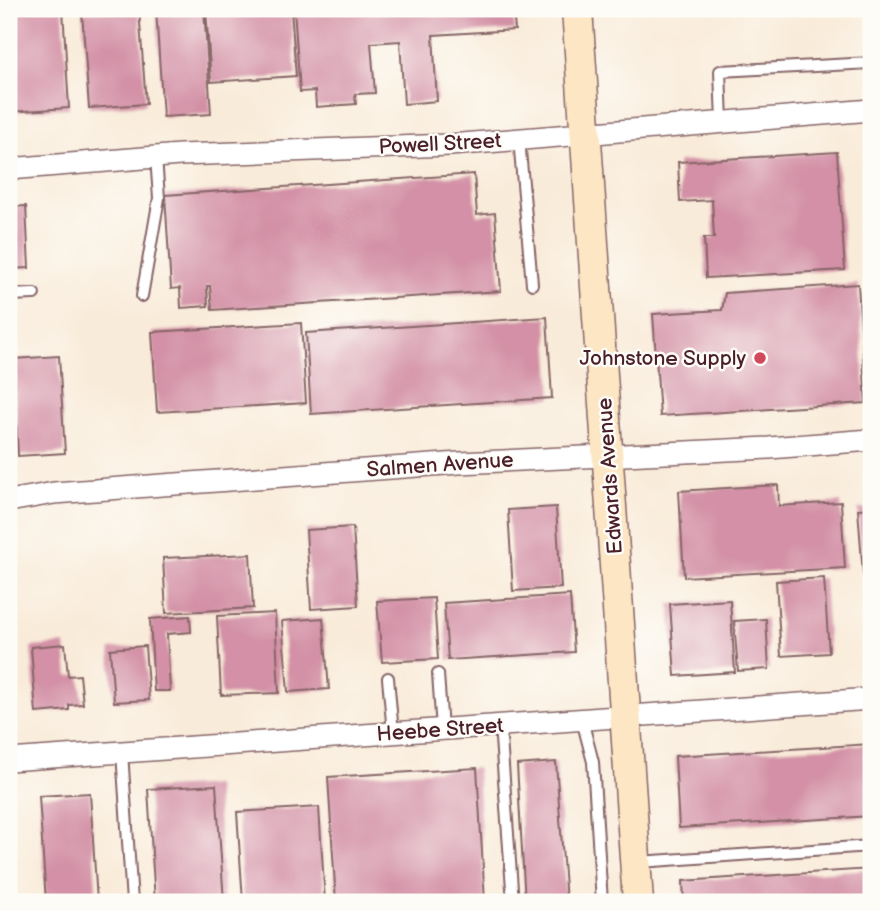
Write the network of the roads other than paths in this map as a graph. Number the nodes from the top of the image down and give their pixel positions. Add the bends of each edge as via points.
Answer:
1 (577, 9) edge
2 (871, 63) edge
3 (871, 110) edge
4 (722, 121) junction
5 (587, 132) junction
6 (519, 139) junction
7 (156, 157) junction
8 (9, 169) edge
9 (532, 284) dead end
10 (9, 295) edge
11 (34, 295) dead end
12 (142, 296) dead end
13 (871, 440) edge
14 (609, 456) junction
15 (9, 501) edge
16 (438, 674) dead end
17 (388, 678) dead end
18 (871, 699) edge
19 (627, 716) junction
20 (582, 720) junction
21 (500, 725) junction
22 (442, 729) junction
23 (393, 733) junction
24 (122, 752) junction
25 (9, 760) edge
26 (871, 846) edge
27 (636, 862) junction
28 (132, 902) edge
29 (513, 902) edge
30 (602, 902) edge
31 (638, 902) edge

1 - 5 street, Edwards Avenue
2 - 4 lane via 720,71
3 - 4 street, Powell Street
4 - 5 street, Powell Street
5 - 6 street, Powell Street
5 - 14 street, Edwards Avenue
6 - 7 street, Powell Street
6 - 9 lane
7 - 8 street, Powell Street
7 - 12 lane via 159,198
10 - 11 lane
13 - 14 street, Salmen Avenue
14 - 15 street, Salmen Avenue via 54,493
14 - 19 street, Edwards Avenue
16 - 22 lane
17 - 23 lane
18 - 19 street, Heebe Street
19 - 20 street, Heebe Street
19 - 27 street, Edwards Avenue
20 - 21 street, Heebe Street
20 - 30 lane via 593,762
21 - 22 street, Heebe Street
21 - 29 lane
22 - 23 street, Heebe Street
23 - 24 street, Heebe Street
24 - 25 street, Heebe Street
24 - 28 lane
26 - 27 lane
27 - 31 street, Edwards Avenue

